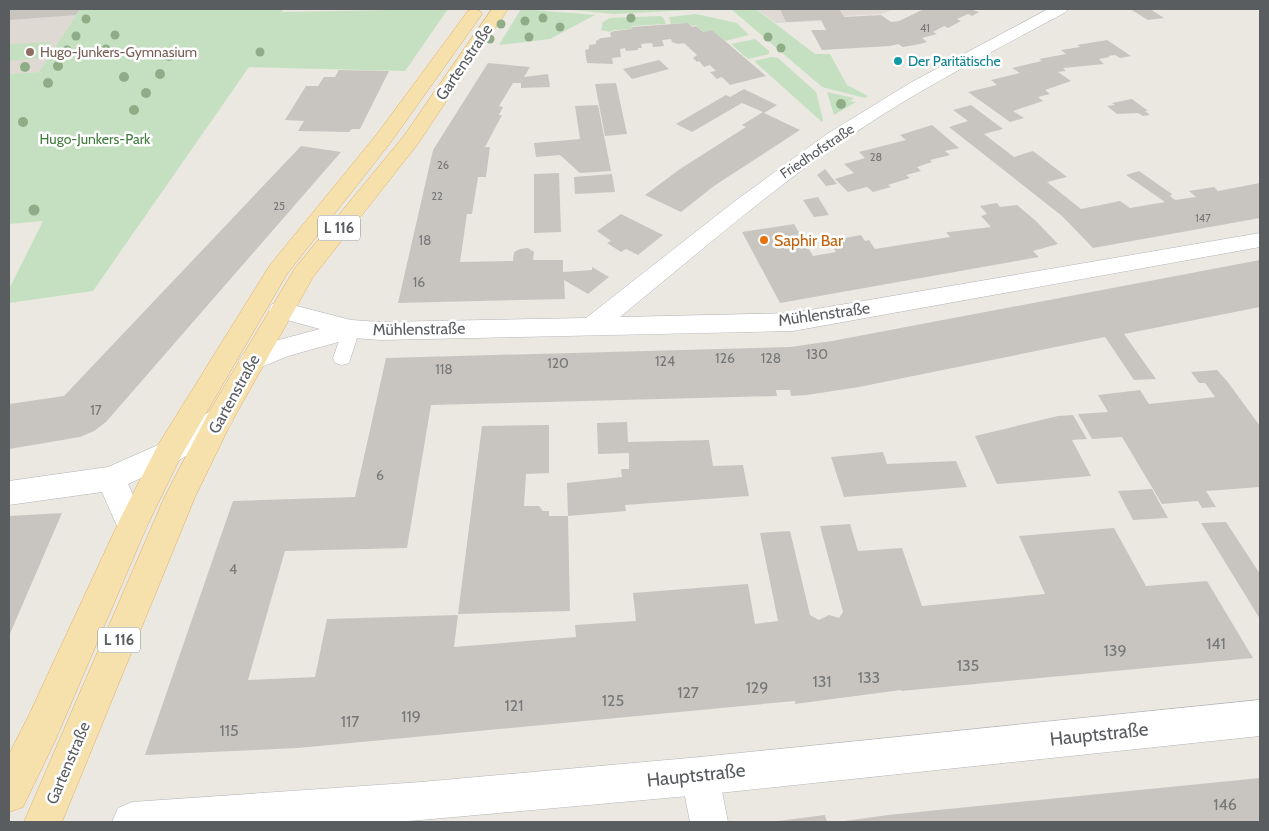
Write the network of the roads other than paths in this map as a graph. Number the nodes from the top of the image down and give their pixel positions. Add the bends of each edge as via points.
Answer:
1 (478, 9) edge
2 (500, 9) edge
3 (1060, 9) edge
4 (1260, 240) edge
5 (281, 310) junction
6 (596, 324) junction
7 (351, 329) junction
8 (342, 358) dead end
9 (252, 361) junction
10 (219, 420) junction
11 (168, 453) junction
12 (111, 479) junction
13 (9, 493) edge
14 (132, 526) junction
15 (1260, 718) edge
16 (700, 776) junction
17 (9, 793) edge
18 (43, 822) edge
19 (132, 822) edge
20 (709, 822) edge

1 - 11 main road, Gartenstraße / L 116 via 384,138 278,270
2 - 5 main road, Gartenstraße / L 116 via 410,142 303,273
3 - 6 street, Friedhofstraße via 835,137 764,188
4 - 6 street, Mühlenstraße via 793,322
5 - 7 street, Mühlenstraße
5 - 9 main road, Gartenstraße / L 116
6 - 7 street, Mühlenstraße
7 - 8 lane
7 - 9 street, Mühlenstraße via 280,349
9 - 10 main road, Gartenstraße / L 116
10 - 11 street
10 - 18 main road, Gartenstraße / L 116 via 180,496
11 - 12 street
11 - 14 main road, Gartenstraße / L 116
12 - 13 street
12 - 14 street
14 - 17 main road, Gartenstraße / L 116 via 42,728
15 - 16 street, Hauptstraße
16 - 19 street, Hauptstraße
16 - 20 street

